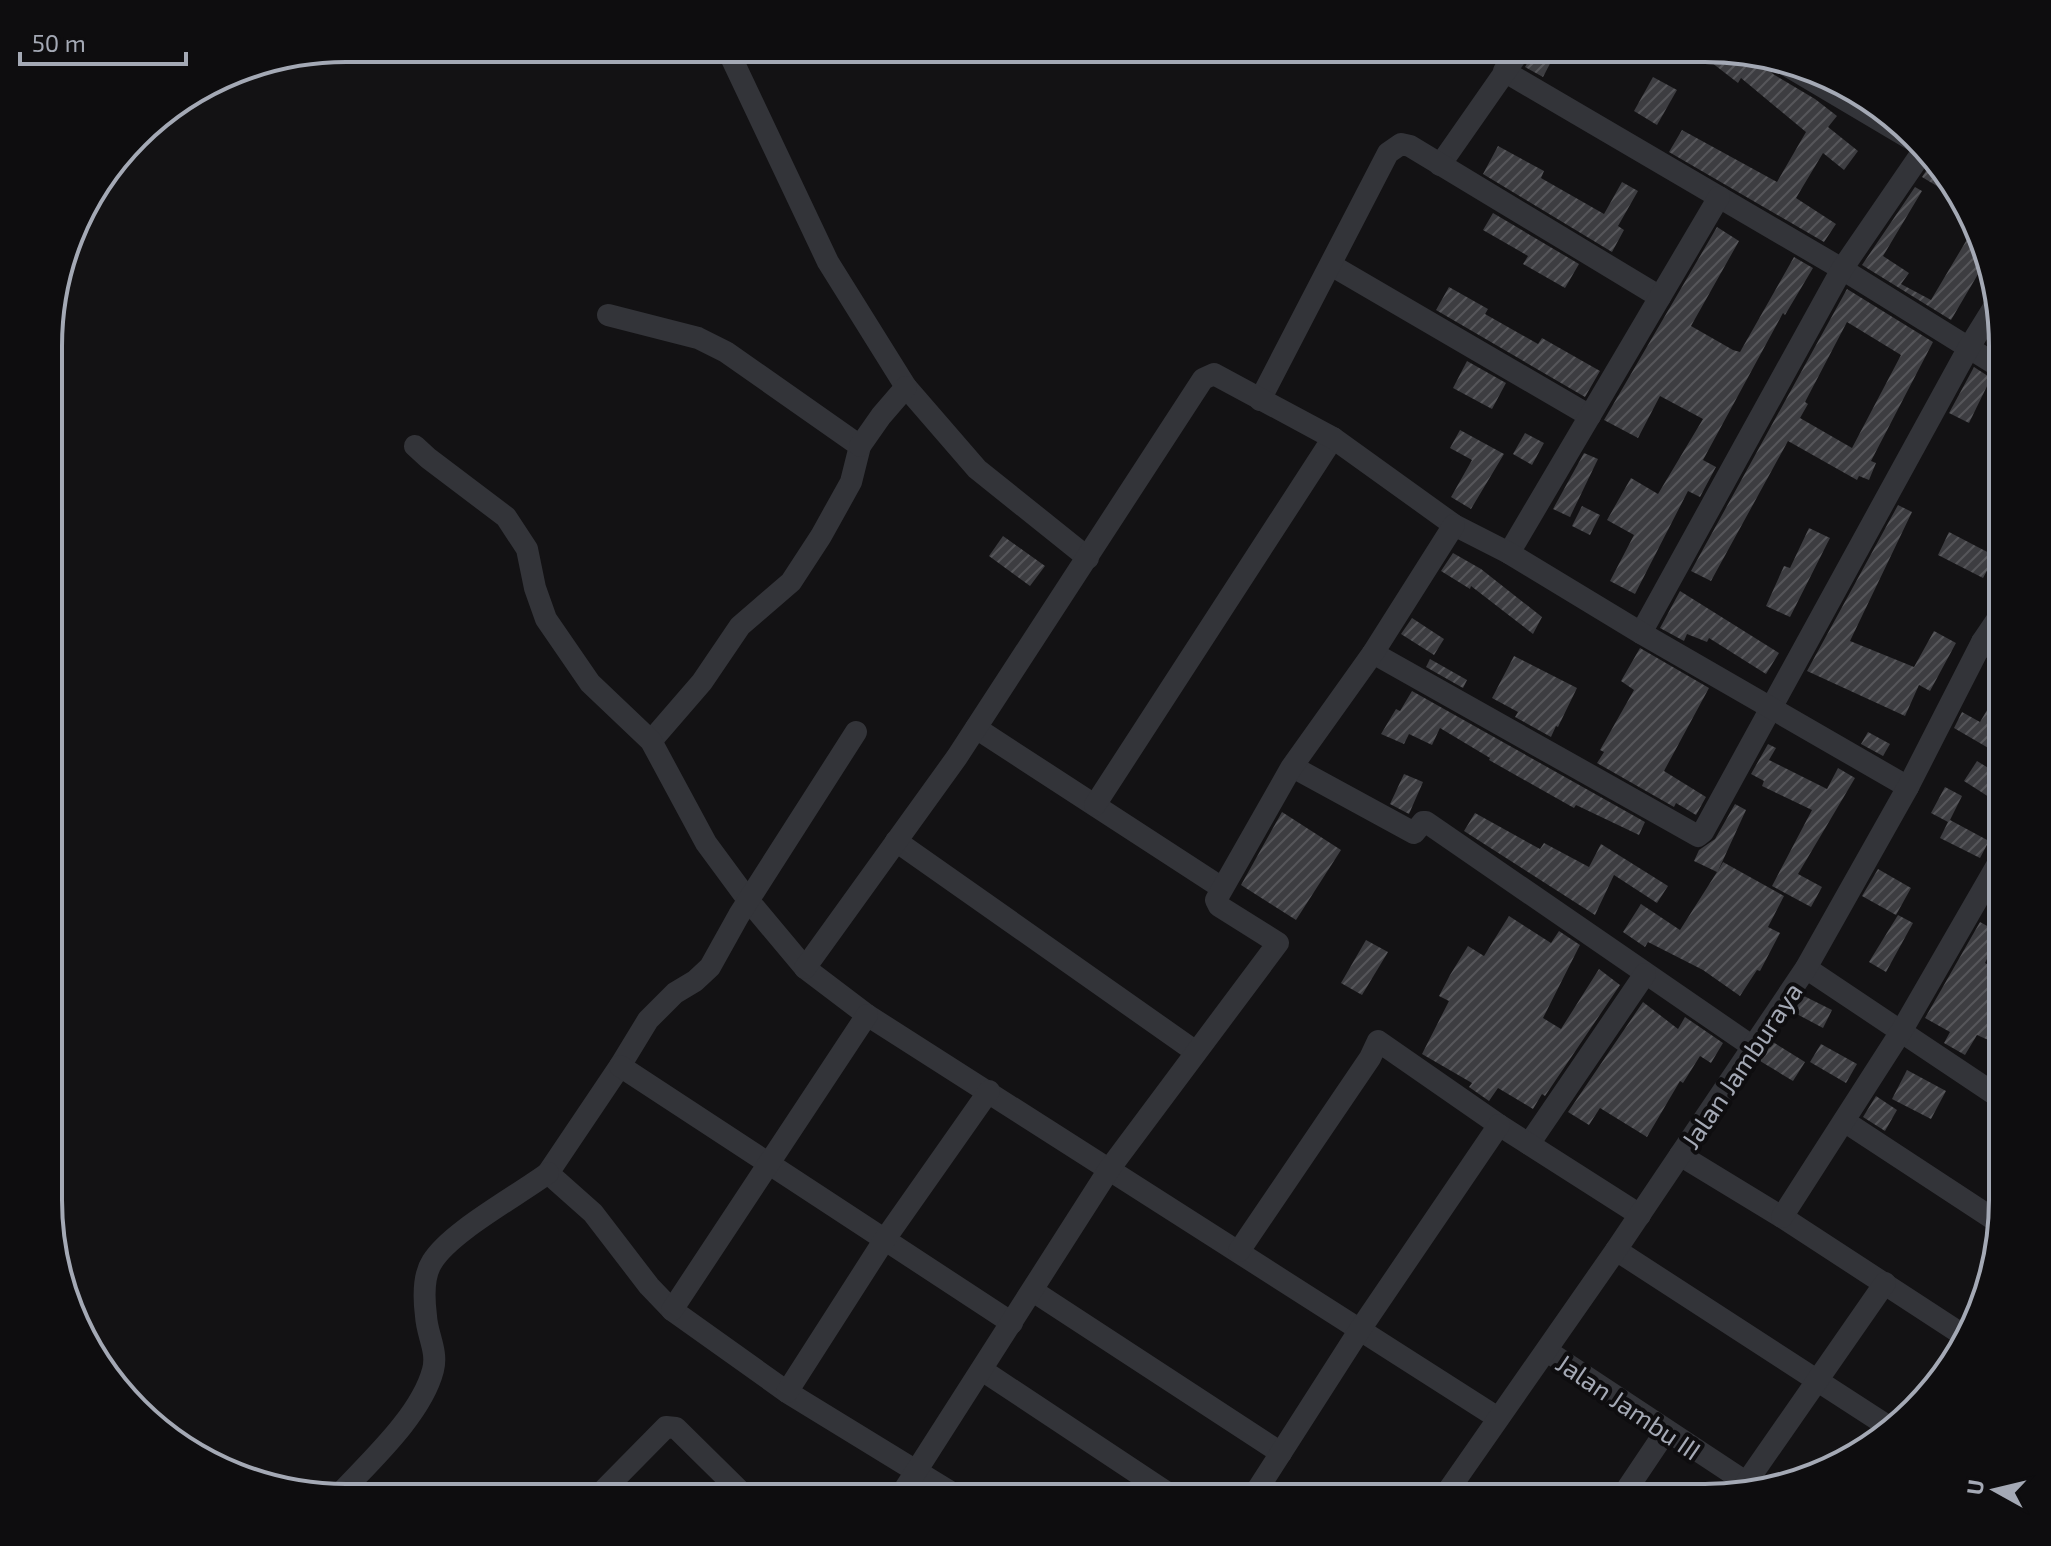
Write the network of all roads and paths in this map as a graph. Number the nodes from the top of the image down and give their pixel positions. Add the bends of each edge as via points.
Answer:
1 (733, 62) edge
2 (1511, 62) edge
3 (1504, 71) junction
4 (1830, 91) edge
5 (1867, 113) edge
6 (1918, 159) edge
7 (1440, 165) junction
8 (1719, 197) junction
9 (1331, 265) junction
10 (1842, 269) junction
11 (1660, 297) junction
12 (608, 315) dead end
13 (1987, 318) edge
14 (1968, 349) junction
15 (1989, 361) edge
16 (906, 387) junction
17 (1260, 400) junction
18 (1590, 416) junction
19 (1333, 438) junction
20 (415, 446) dead end
21 (860, 446) junction
22 (1454, 525) junction
23 (1509, 553) junction
24 (1088, 558) junction
25 (1989, 632) edge
26 (1641, 633) junction
27 (1982, 642) junction
28 (1989, 646) edge
29 (1373, 653) junction
30 (1772, 708) junction
31 (976, 728) junction
32 (856, 732) dead end
33 (651, 741) junction
34 (1293, 767) junction
35 (1908, 787) junction
36 (1095, 805) junction
37 (896, 841) junction
38 (1988, 880) edge
39 (1222, 888) junction
40 (748, 900) junction
41 (805, 968) junction
42 (1806, 968) junction
43 (1645, 974) junction
44 (867, 1015) junction
45 (1902, 1030) junction
46 (1753, 1047) junction
47 (1196, 1052) junction
48 (620, 1066) junction
49 (1988, 1086) edge
50 (989, 1091) junction
51 (1844, 1121) junction
52 (1499, 1125) junction
53 (1529, 1144) junction
54 (1680, 1155) junction
55 (769, 1162) junction
56 (1110, 1168) junction
57 (548, 1173) junction
58 (1640, 1215) junction
59 (1988, 1215) edge
60 (1782, 1217) junction
61 (885, 1239) junction
62 (1616, 1250) junction
63 (1239, 1251) junction
64 (1885, 1283) junction
65 (1033, 1291) junction
66 (672, 1310) junction
67 (1012, 1323) junction
68 (1359, 1331) junction
69 (1957, 1331) edge
70 (1547, 1351) junction
71 (982, 1370) junction
72 (1819, 1382) junction
73 (787, 1392) junction
74 (1498, 1418) junction
75 (1881, 1422) edge
76 (1666, 1431) junction
77 (1281, 1453) junction
78 (917, 1470) junction
79 (1752, 1480) edge
80 (1744, 1482) edge
81 (348, 1484) edge
82 (610, 1484) edge
83 (733, 1484) edge
84 (908, 1484) edge
85 (938, 1484) edge
86 (1154, 1484) edge
87 (1261, 1484) edge
88 (1453, 1484) edge
89 (1630, 1484) edge

1 - 16 street via 828,262
2 - 3 street
3 - 7 street
3 - 8 street
4 - 5 street
6 - 10 street
7 - 9 street via 1410,146 1395,146
7 - 11 street
8 - 10 street
8 - 11 street
9 - 17 street
9 - 18 street
10 - 14 street
10 - 26 street
11 - 18 street
12 - 21 street via 698,338 726,352
13 - 14 street
14 - 15 street
14 - 30 street
16 - 21 street
16 - 24 street via 977,469
17 - 19 street
17 - 24 street via 1214,374 1203,379
18 - 23 street
19 - 22 street
19 - 36 street
20 - 33 street via 506,517 527,549 546,619 590,683
21 - 33 street via 851,482 791,582 740,626 702,682
22 - 23 street
22 - 29 street
23 - 26 street
24 - 31 street
25 - 27 street, Jalan Jamburaya
26 - 30 street
27 - 28 street
27 - 35 street, Jalan Jamburaya
29 - 30 street via 1698,836
29 - 34 street
30 - 35 street
31 - 36 street
31 - 37 street
32 - 40 street
33 - 40 street via 706,843
34 - 39 street
34 - 43 street via 1414,833 1426,822
35 - 42 street, Jalan Jamburaya
36 - 39 street
37 - 41 street
37 - 47 street
38 - 45 street
39 - 47 street via 1219,906 1278,943
40 - 41 street
40 - 48 street via 710,967 648,1020
41 - 44 street
42 - 45 street
42 - 46 street, Jalan Jamburaya
43 - 46 street
43 - 53 street
44 - 50 street
44 - 55 street
45 - 49 street
45 - 51 street
46 - 54 street, Jalan Jamburaya
47 - 56 street
48 - 55 street
48 - 57 street
50 - 56 street
50 - 61 street
51 - 59 street
51 - 60 street
52 - 53 street
52 - 63 street via 1378,1041
52 - 68 street
53 - 58 street
54 - 58 street, Jalan Jamburaya
54 - 60 street
55 - 61 street
55 - 66 street
56 - 63 street
56 - 65 street
57 - 66 street via 593,1213
57 - 81 street via 456,1236 432,1261 425,1276 433,1372 405,1420
58 - 62 street, Jalan Jamburaya
60 - 64 street
61 - 67 street
61 - 73 street
62 - 70 street, Jalan Jamburaya
62 - 72 street
63 - 68 street
64 - 69 street
64 - 72 street
65 - 67 street
65 - 77 street
66 - 73 street
67 - 71 street
68 - 74 street
68 - 77 street
70 - 74 street, Jalan Jamburaya
70 - 76 street, Jalan Jambu III
71 - 78 street
71 - 86 street
72 - 75 street
72 - 79 street
73 - 78 street
74 - 88 street, Jalan Jamburaya
76 - 80 street, Jalan Jambu III
76 - 89 street
77 - 87 street
78 - 84 street
78 - 85 street
82 - 83 street via 671,1426

